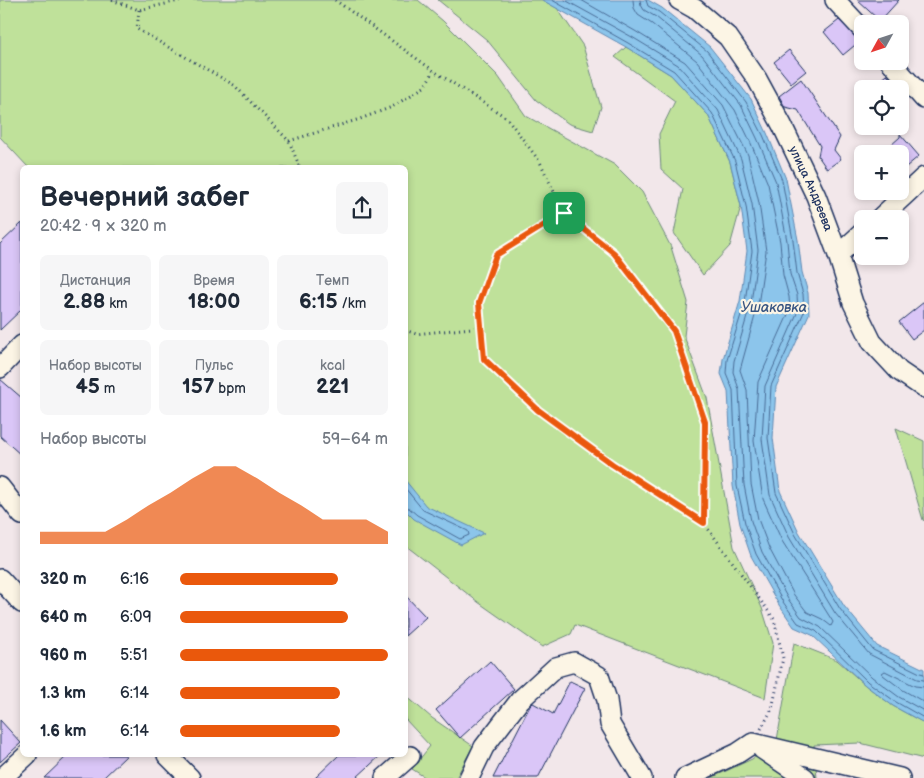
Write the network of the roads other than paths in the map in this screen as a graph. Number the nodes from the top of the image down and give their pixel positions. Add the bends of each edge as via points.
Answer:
1 (679, 0) edge
2 (834, 0) edge
3 (854, 21) edge
4 (898, 70) edge
5 (924, 99) edge
6 (924, 177) edge
7 (888, 210) edge
8 (854, 240) edge
9 (838, 255) junction
10 (20, 354) edge
11 (0, 368) edge
12 (924, 388) edge
13 (0, 487) edge
14 (20, 512) edge
15 (0, 579) edge
16 (20, 601) edge
17 (753, 743) junction
18 (410, 756) dead end
19 (25, 757) edge
20 (169, 757) edge
21 (392, 776) edge
22 (2, 778) edge
23 (190, 778) edge
24 (469, 778) edge
25 (642, 778) edge
26 (685, 778) edge
27 (805, 778) edge
28 (900, 778) edge

1 - 9 street, улица Андреева via 728,37 757,79 816,196
2 - 3 street
4 - 5 street
6 - 7 street
8 - 9 street
9 - 12 street, улица Андреева via 853,303 872,342 899,370
10 - 11 street
13 - 14 street
15 - 16 street
17 - 26 street
17 - 27 street
17 - 28 street
18 - 21 street
19 - 22 street
20 - 23 street
24 - 25 street via 484,747 520,700 556,666 574,662 599,676 608,700 610,724

